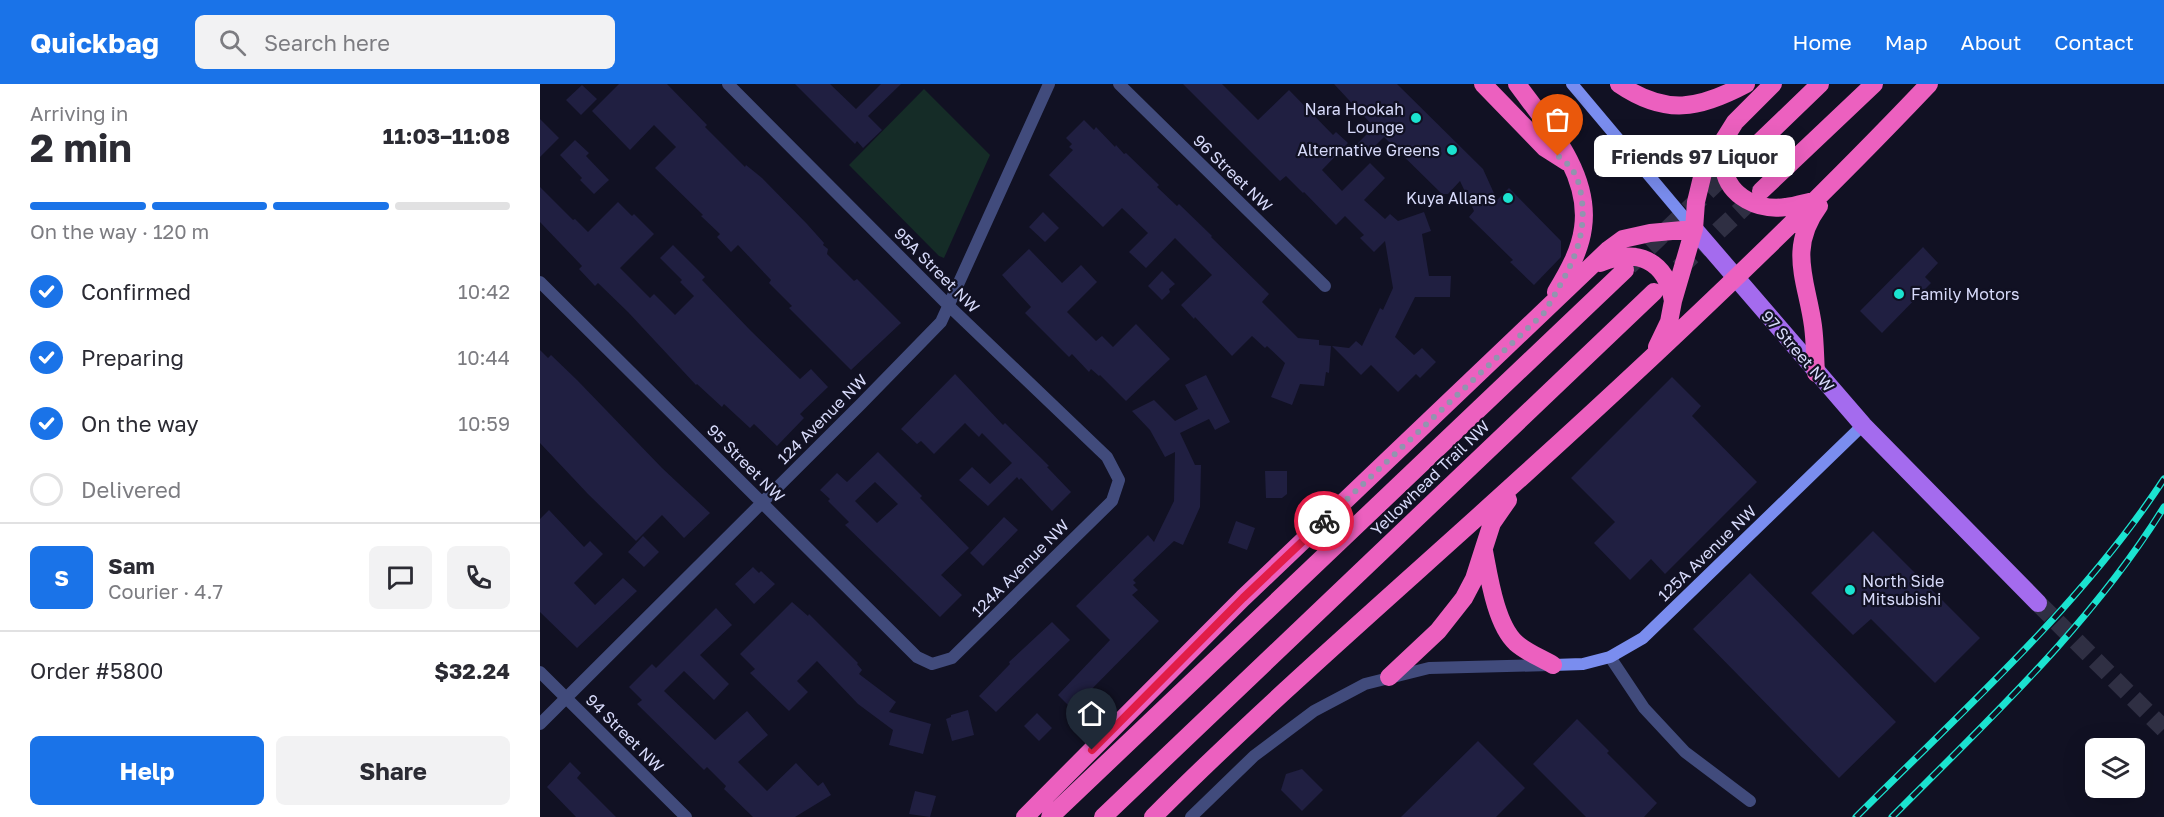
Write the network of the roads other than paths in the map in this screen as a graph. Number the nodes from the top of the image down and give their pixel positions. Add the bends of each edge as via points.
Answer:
1 (728, 84) edge
2 (1049, 84) edge
3 (1119, 84) edge
4 (1483, 84) edge
5 (1518, 84) edge
6 (1572, 84) edge
7 (1619, 84) edge
8 (1746, 84) edge
9 (1773, 84) edge
10 (1820, 84) edge
11 (1874, 84) edge
12 (1929, 84) edge
13 (1724, 141) junction
14 (1741, 160) tunnel mouth
15 (1571, 165) junction
16 (1847, 171) junction
17 (1761, 191) tunnel mouth
18 (1818, 200) junction
19 (1694, 229) junction
20 (1590, 267) junction
21 (1625, 270) tunnel mouth
22 (1736, 279) junction
23 (540, 282) edge
24 (1325, 286) dead end
25 (1654, 292) dead end
26 (1673, 301) junction
27 (949, 306) junction
28 (1544, 313) junction
29 (1651, 359) junction
30 (1816, 373) junction
31 (1863, 426) junction
32 (1526, 474) junction
33 (1119, 480) joint
34 (762, 503) junction
35 (1483, 546) junction
36 (2038, 603) tunnel mouth
37 (1610, 657) junction
38 (932, 664) joint
39 (1553, 665) junction
40 (540, 672) edge
41 (1389, 677) junction
42 (566, 698) junction
43 (540, 724) edge
44 (1750, 801) dead end
45 (686, 817) edge
46 (1026, 817) edge
47 (1050, 817) edge
48 (1103, 817) edge
49 (1153, 817) edge
50 (1191, 817) edge

1 - 27 street, 95A Street NW
2 - 27 street, 124 Avenue NW
3 - 24 street, 96 Street NW
4 - 15 highway via 1545,148
5 - 15 highway
6 - 19 street, 97 Street NW
7 - 8 highway via 1643,97 1676,106 1718,99
9 - 13 highway via 1735,122
10 - 14 highway
11 - 17 highway
12 - 16 highway
13 - 18 highway via 1724,171 1730,185 1752,204 1785,208
13 - 19 highway via 1703,173
15 - 28 highway via 1580,184 1583,228 1568,271
16 - 18 highway
16 - 30 highway via 1815,211 1800,260 1813,326
18 - 22 highway
19 - 20 highway via 1623,239
19 - 22 main road, 97 Street NW
19 - 26 highway
20 - 26 highway via 1615,257 1633,255 1646,259 1663,274
20 - 28 highway
21 - 47 highway, Yellowhead Trail NW
22 - 29 highway
22 - 30 main road, 97 Street NW
23 - 34 street, 95 Street NW
25 - 48 highway, Yellowhead Trail NW
26 - 29 highway via 1670,322
27 - 33 street, 95A Street NW via 1107,457
27 - 34 street, 124 Avenue NW via 941,322
28 - 46 highway via 1243,598
29 - 32 highway
30 - 31 main road, 97 Street NW
31 - 36 main road, 97 Street NW
31 - 37 street, 125A Avenue NW via 1643,638
32 - 35 highway via 1492,524
32 - 49 highway via 1217,754
33 - 38 street, 124A Avenue NW via 1112,501 952,658
34 - 38 street, 95 Street NW via 916,657
34 - 42 street, 124 Avenue NW
35 - 39 highway via 1502,622 1515,643
35 - 41 highway via 1464,598 1438,631
37 - 39 street, 125A Avenue NW via 1583,664
37 - 44 street via 1644,708 1685,752
39 - 41 street via 1429,668
40 - 42 street, 94 Street NW
41 - 50 street via 1365,684 1314,711 1254,756
42 - 43 street, 124 Avenue NW
42 - 45 street, 94 Street NW

